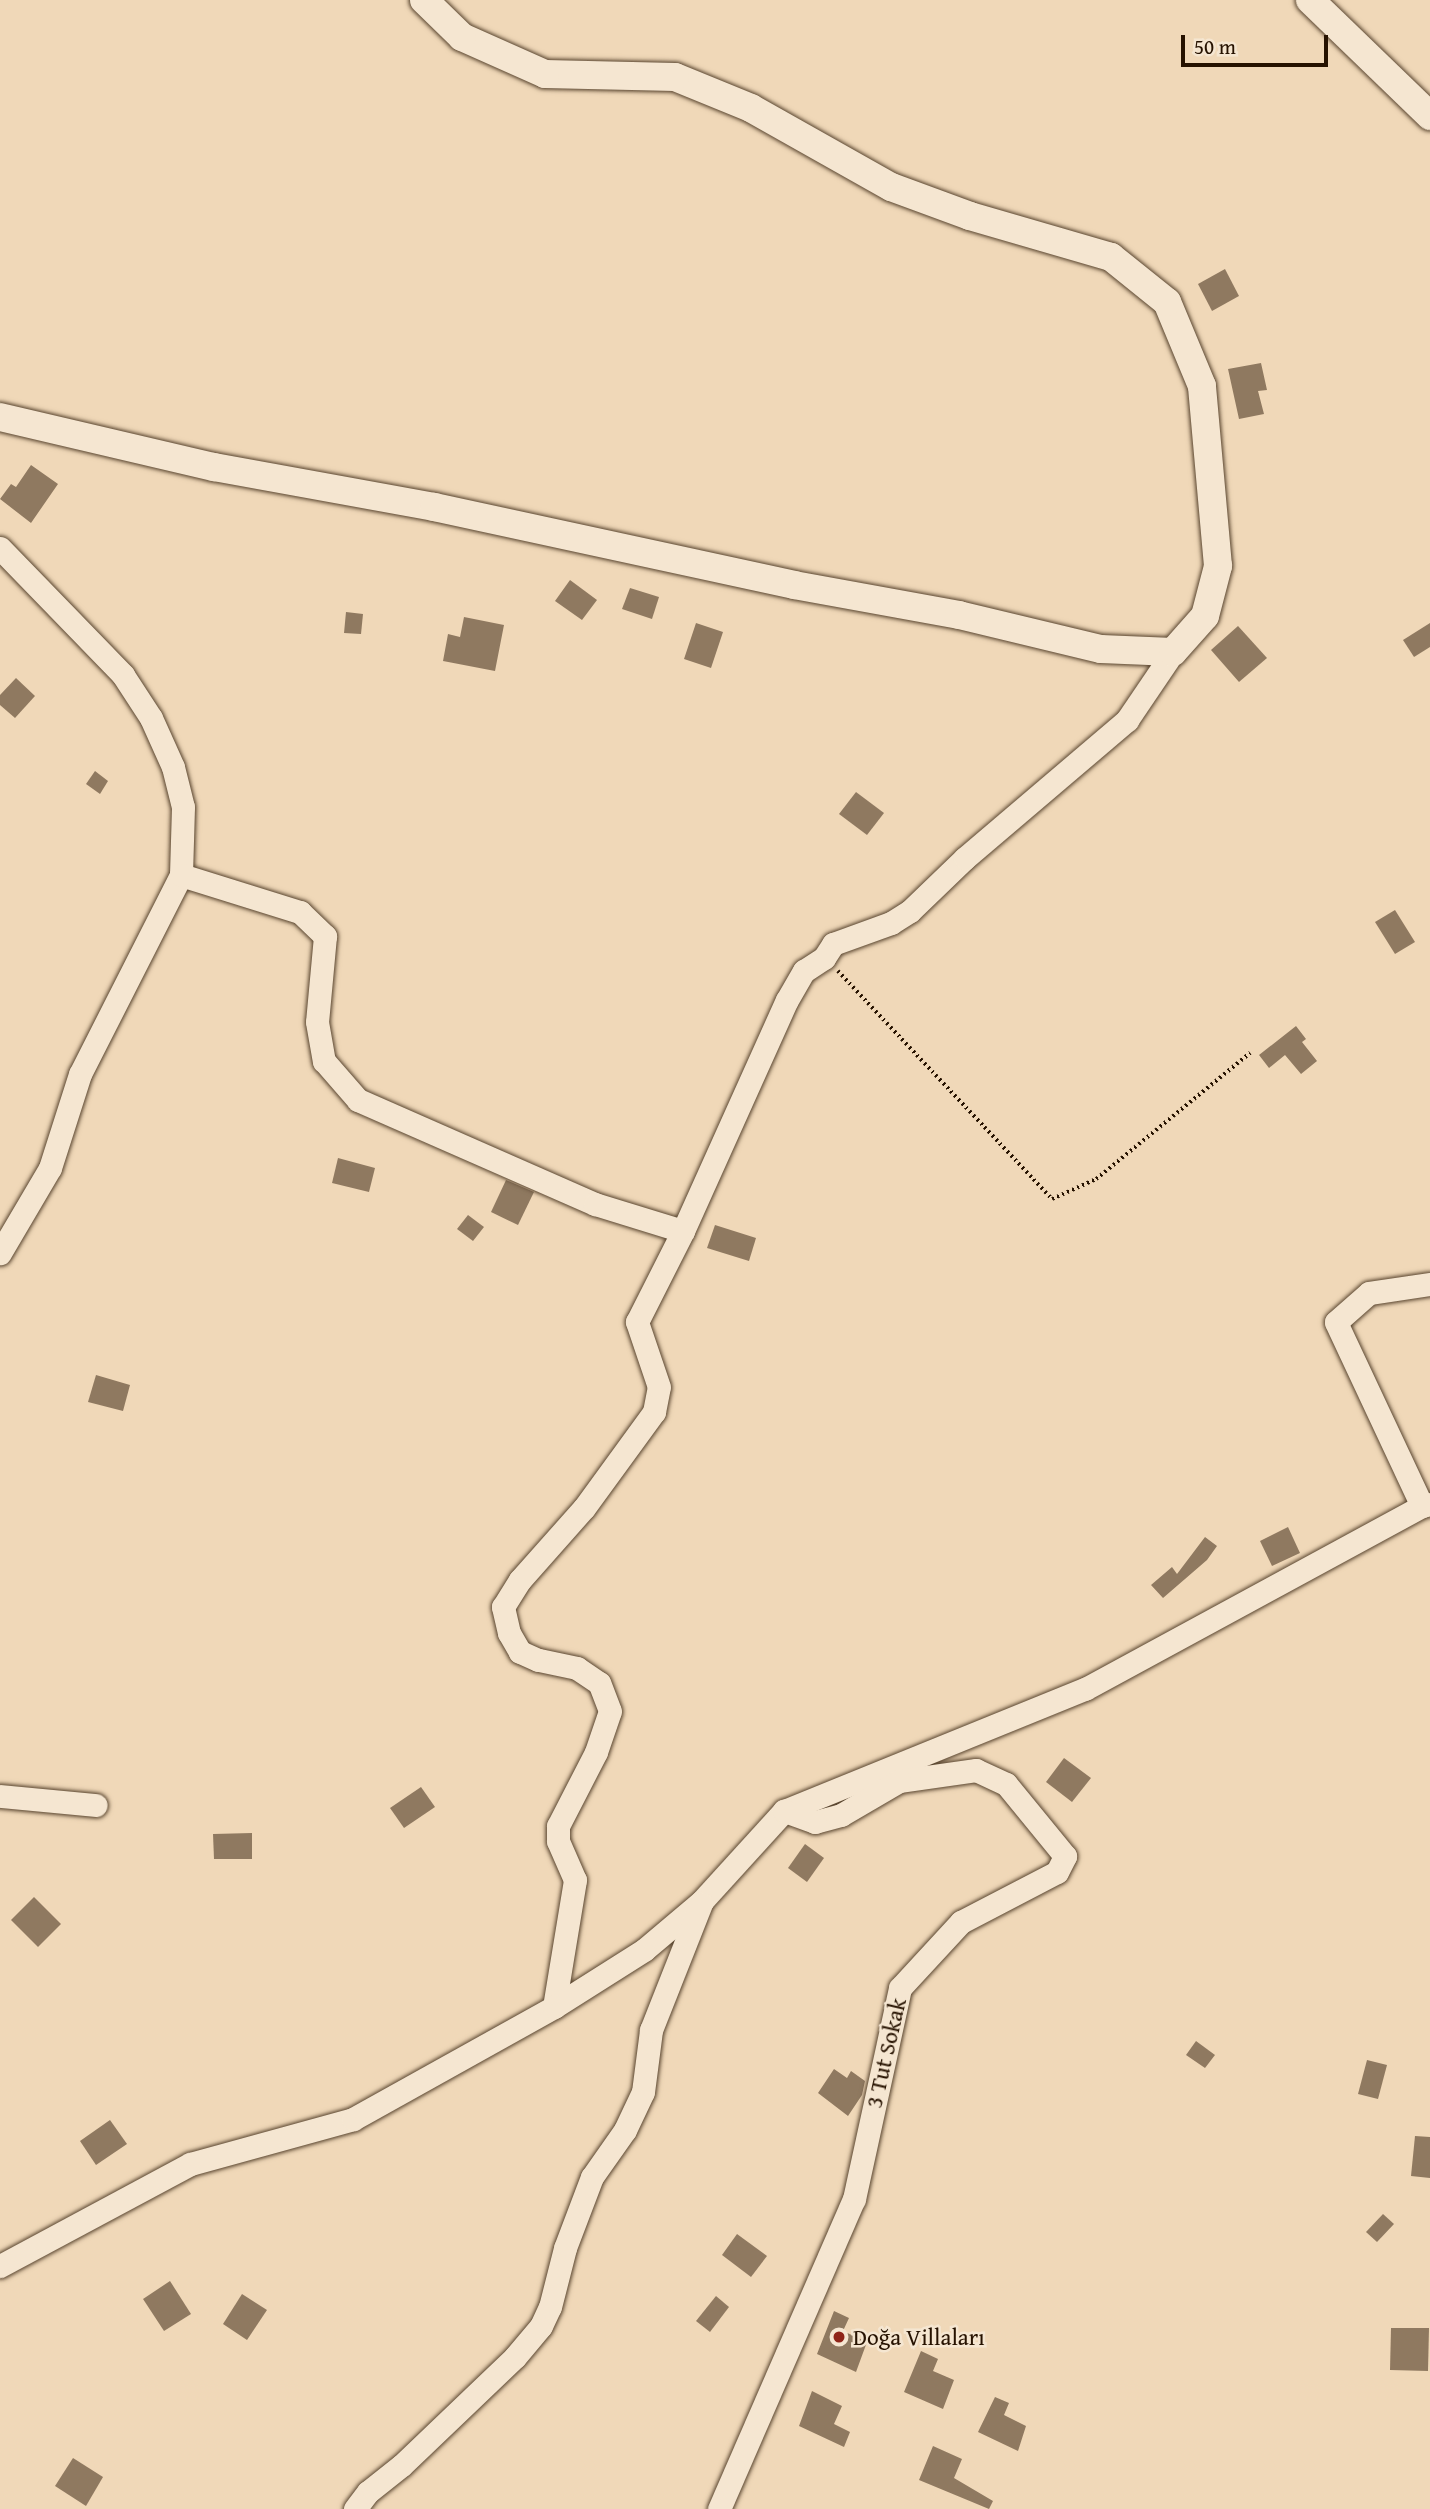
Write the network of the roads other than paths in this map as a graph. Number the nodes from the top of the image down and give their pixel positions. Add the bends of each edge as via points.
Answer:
1 (424, 0) edge
2 (1310, 0) edge
3 (1430, 116) edge
4 (0, 417) edge
5 (0, 548) edge
6 (1173, 652) junction
7 (181, 874) junction
8 (683, 1231) junction
9 (0, 1253) edge
10 (1430, 1284) edge
11 (1426, 1505) edge
12 (0, 1796) edge
13 (96, 1805) dead end
14 (784, 1811) junction
15 (702, 1901) junction
16 (554, 2007) junction
17 (0, 2266) edge
18 (355, 2509) edge
19 (719, 2509) edge

1 - 6 street via 462,37 545,74 675,77 738,103 891,187 970,216 1111,257 1167,302 1202,386 1218,566 1205,616
2 - 3 street
4 - 6 street via 214,467 434,507 794,585 959,615 1101,649
5 - 7 street via 123,675 151,718 173,767 183,807
6 - 8 street via 1126,720 909,911 891,923 833,944 824,958 804,971
7 - 8 street via 300,912 325,936 317,1022 324,1061 358,1100 594,1205
7 - 9 street via 80,1073 50,1168
8 - 16 street via 637,1322 659,1387 654,1412 503,1607 509,1633 520,1652 577,1668 599,1683 610,1711 596,1752 558,1826 558,1841 575,1880
10 - 11 street via 1369,1293 1336,1322
11 - 14 street via 1086,1689
12 - 13 street
14 - 15 street
14 - 19 street, 3 Tut Sokak via 815,1822 841,1815 898,1782 976,1770 1006,1784 1065,1856 1057,1872 961,1922 900,1988 853,2199
15 - 16 street via 644,1950
15 - 18 street via 651,2030 643,2092 625,2130 592,2177 541,2326 515,2357
16 - 17 street via 353,2119 190,2164

